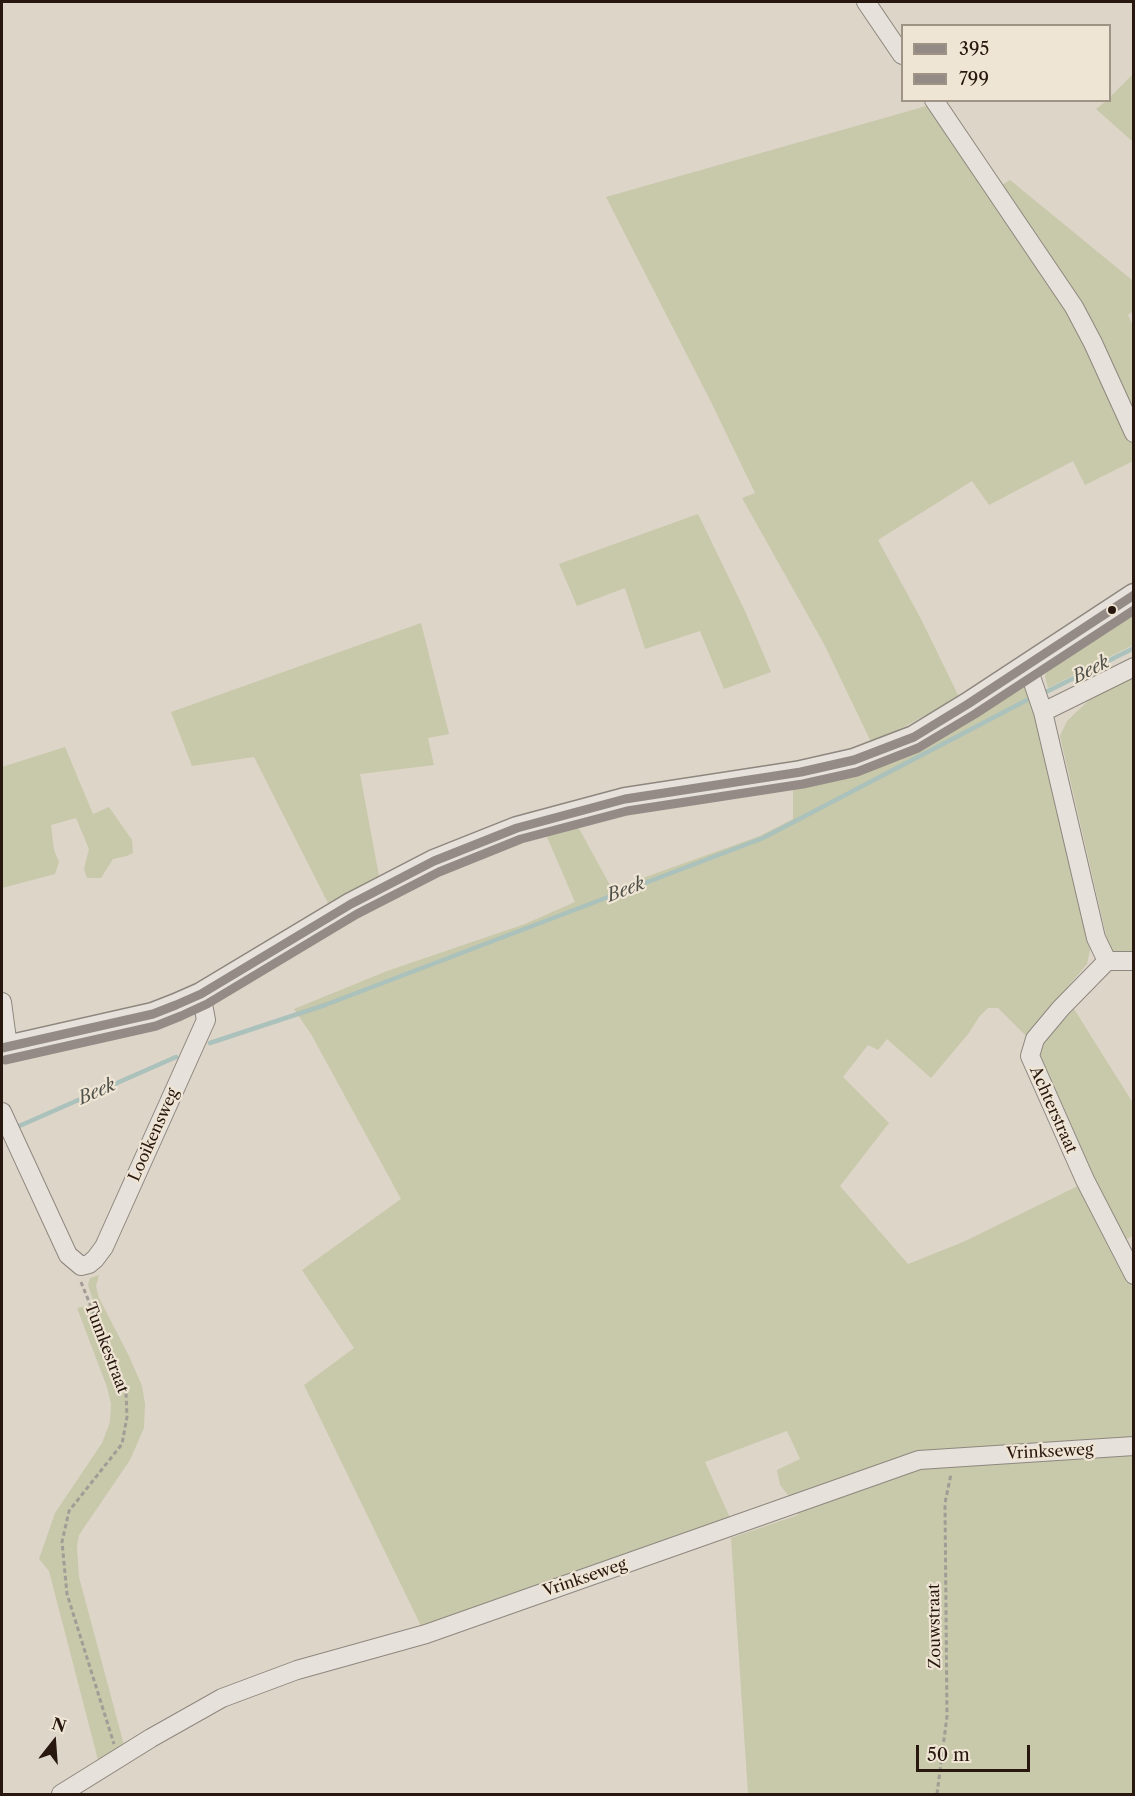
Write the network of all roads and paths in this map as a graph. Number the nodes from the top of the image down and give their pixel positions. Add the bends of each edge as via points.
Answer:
1 (866, 2) edge
2 (901, 52) edge
3 (935, 102) edge
4 (1134, 433) edge
5 (1134, 595) edge
6 (1027, 665) junction
7 (1134, 667) edge
8 (1043, 712) junction
9 (1107, 961) junction
10 (1134, 961) edge
11 (201, 994) junction
12 (2, 1002) edge
13 (5, 1048) edge
14 (2, 1112) edge
15 (81, 1266) junction
16 (1134, 1275) edge
17 (1134, 1446) edge
18 (955, 1457) junction
19 (119, 1757) junction
20 (61, 1794) edge
21 (938, 1794) edge

1 - 2 street
3 - 4 street via 1074,307
5 - 6 street
6 - 8 street
6 - 11 street via 914,737 854,760 625,799 517,828 434,861 351,904
7 - 8 street
8 - 9 street via 1096,938
9 - 10 street
9 - 16 street, Achterstraat via 1035,1039 1029,1056 1085,1180
11 - 13 street via 153,1014
11 - 15 street, Looikensweg via 206,1020 104,1247 95,1259
12 - 13 street
14 - 15 street via 68,1255
15 - 19 path, Tumkestraat via 81,1284 126,1393 127,1417 122,1444 69,1511 62,1542 67,1594
17 - 18 street, Vrinkseweg
18 - 19 street, Vrinkseweg via 919,1460 426,1634 297,1670 222,1698
18 - 21 path, Zouwstraat via 945,1503 947,1716
19 - 20 street, Vrinkseweg

